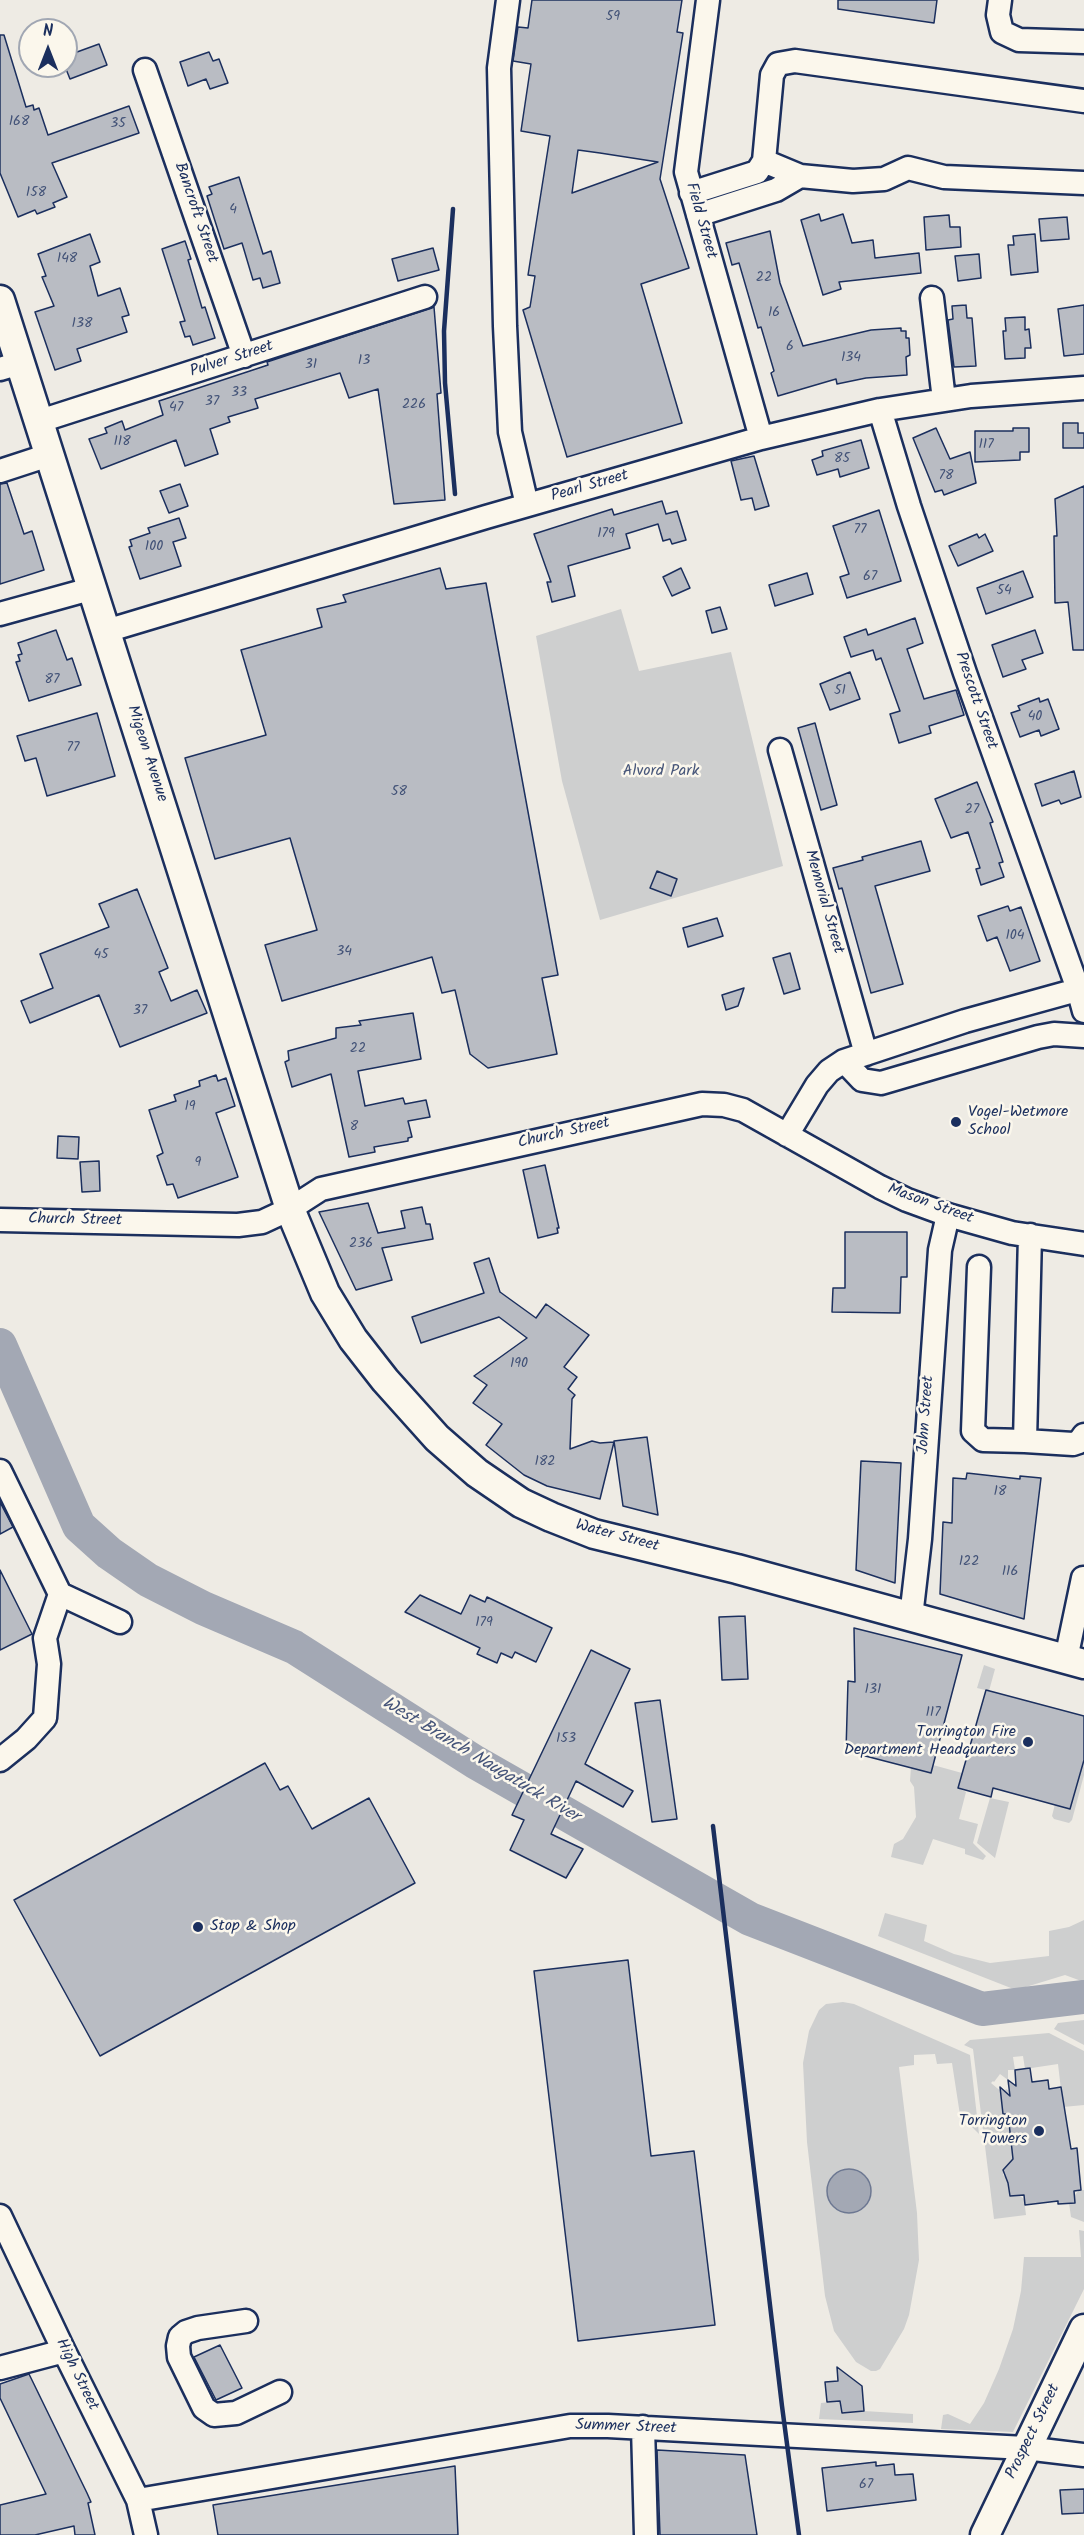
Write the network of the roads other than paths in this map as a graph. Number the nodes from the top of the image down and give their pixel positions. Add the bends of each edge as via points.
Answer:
1 (508, 0) edge
2 (708, 0) edge
3 (1000, 0) edge
4 (1084, 42) edge
5 (145, 70) dead end
6 (1084, 100) edge
7 (764, 161) junction
8 (800, 176) junction
9 (1084, 183) edge
10 (691, 193) junction
11 (698, 215) junction
12 (425, 297) dead end
13 (932, 298) dead end
14 (0, 300) edge
15 (244, 356) junction
16 (10, 366) edge
17 (1084, 388) edge
18 (944, 400) junction
19 (880, 410) junction
20 (39, 421) junction
21 (761, 438) junction
22 (49, 455) junction
23 (0, 471) edge
24 (527, 505) junction
25 (94, 588) junction
26 (0, 614) edge
27 (106, 631) junction
28 (780, 750) dead end
29 (1081, 989) edge
30 (1084, 1011) edge
31 (1084, 1036) edge
32 (866, 1054) junction
33 (844, 1061) junction
34 (787, 1135) junction
35 (290, 1209) junction
36 (948, 1215) junction
37 (7, 1220) edge
38 (1030, 1235) junction
39 (1084, 1244) edge
40 (979, 1267) dead end
41 (1084, 1436) edge
42 (1025, 1442) junction
43 (0, 1471) edge
44 (1083, 1578) edge
45 (60, 1594) junction
46 (910, 1617) junction
47 (120, 1622) dead end
48 (1075, 1662) edge
49 (0, 1760) edge
50 (0, 2216) edge
51 (246, 2321) dead end
52 (1084, 2329) edge
53 (64, 2351) junction
54 (0, 2368) edge
55 (280, 2392) dead end
56 (643, 2427) junction
57 (1025, 2448) junction
58 (1084, 2455) edge
59 (138, 2500) junction
60 (146, 2535) edge
61 (646, 2535) edge
62 (985, 2535) edge

1 - 24 street via 499,68 506,326 510,432
2 - 10 street, Field Street via 686,172
3 - 4 street via 1002,32 1019,40
5 - 15 street, Bancroft Street
6 - 7 street via 795,60 778,64 772,75
7 - 8 street
7 - 10 street via 757,172
8 - 9 street via 853,181 884,179 908,168 944,177
8 - 11 street via 776,190
10 - 11 street, Field Street
11 - 21 street, Field Street
12 - 15 street, Pulver Street
13 - 18 street
14 - 16 main road, Migeon Avenue
15 - 20 street, Pulver Street
16 - 20 main road, Migeon Avenue
17 - 18 street, Pearl Street
18 - 19 street, Pearl Street
19 - 21 street, Pearl Street
19 - 29 street, Prescott Street via 965,673
20 - 22 main road, Migeon Avenue
21 - 24 street, Pearl Street
22 - 23 street
22 - 25 main road, Migeon Avenue
24 - 27 street, Pearl Street
25 - 26 street
25 - 27 main road, Migeon Avenue
27 - 35 main road, Migeon Avenue
28 - 32 street, Memorial Street
29 - 30 street, Prescott Street
29 - 32 street
31 - 33 street via 1038,1037 880,1083 862,1080
32 - 33 street
33 - 34 street via 817,1085
34 - 35 street, Church Street via 743,1110 702,1104 321,1189
34 - 36 street, Mason Street via 880,1187
35 - 37 street, Church Street via 262,1222 237,1225
35 - 46 main road, Water Street via 325,1293 353,1339 437,1438 499,1490 594,1534
36 - 38 street, Mason Street
36 - 46 street, John Street via 940,1250 920,1539
38 - 39 street, Mason Street
38 - 42 street
40 - 42 street via 973,1431 983,1440
41 - 42 street via 1073,1444
43 - 45 street
44 - 48 street
45 - 47 street
45 - 49 street via 45,1638 49,1664 45,1718
46 - 48 main road, Water Street
50 - 53 street, High Street
51 - 55 street via 186,2332 180,2337 179,2357 204,2408 214,2415 236,2413
52 - 57 main road, Prospect Street
53 - 54 street
53 - 59 street, High Street
56 - 57 street, Summer Street
56 - 59 street, Summer Street via 570,2427
56 - 61 street
57 - 58 street, Summer Street
57 - 62 main road, Prospect Street
59 - 60 street, High Street

